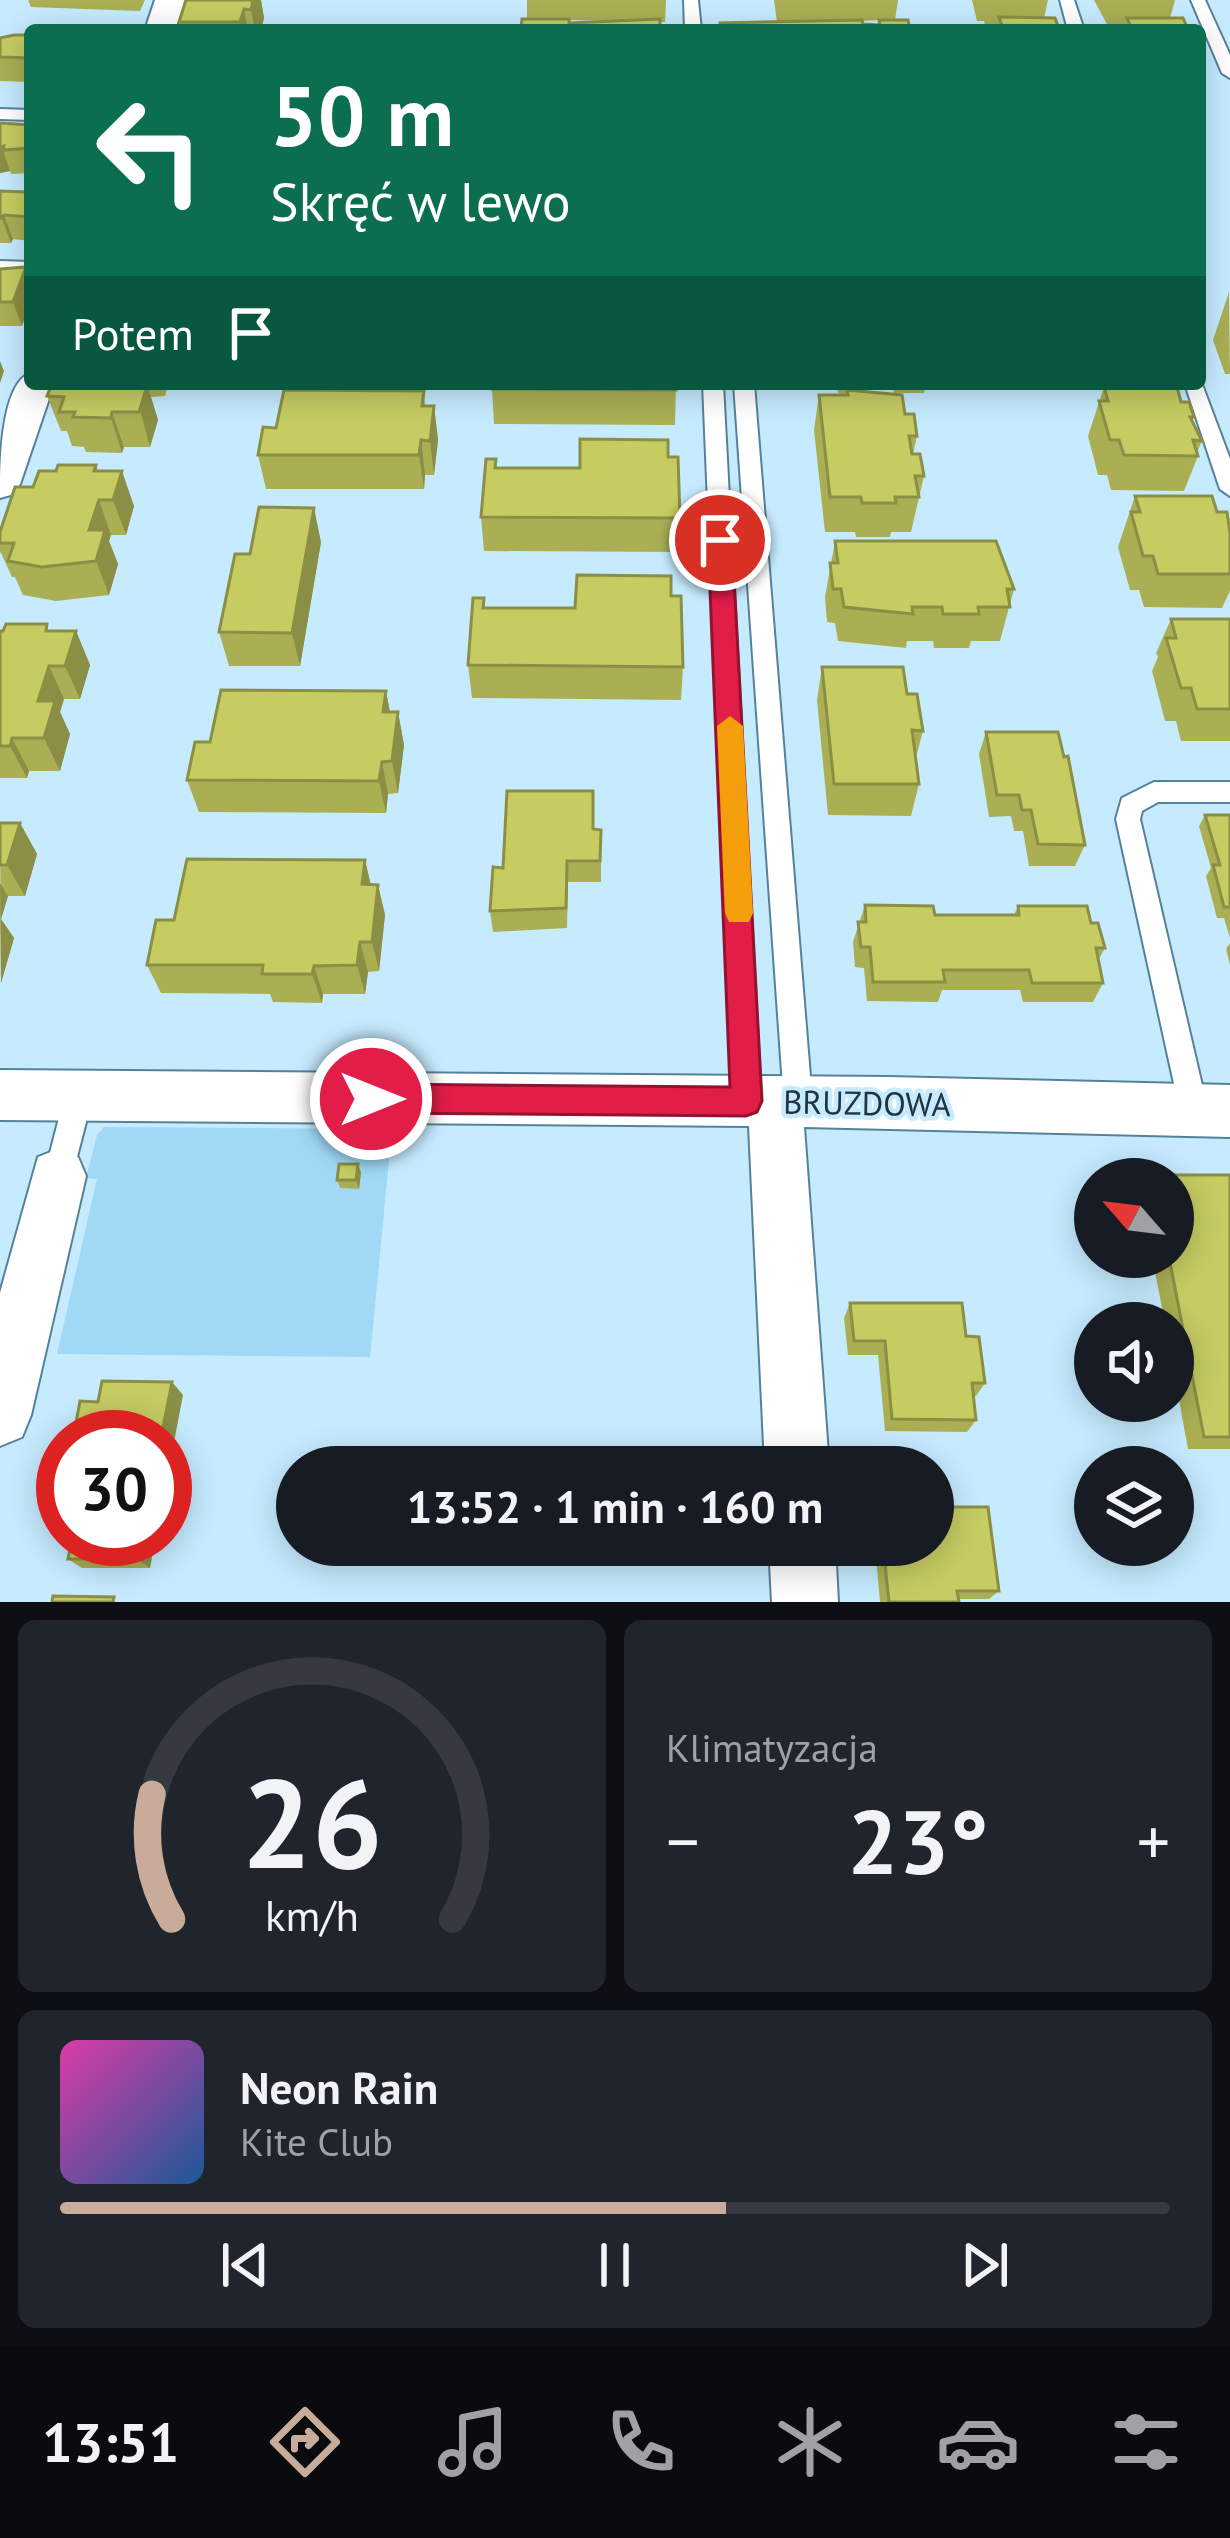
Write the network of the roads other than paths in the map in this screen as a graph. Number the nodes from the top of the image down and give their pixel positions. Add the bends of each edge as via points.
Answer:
1 (1198, 0) edge
2 (1230, 73) edge
3 (33, 390) edge
4 (714, 390) edge
5 (745, 390) edge
6 (1197, 390) edge
7 (0, 484) edge
8 (1230, 489) edge
9 (1230, 792) edge
10 (0, 1095) edge
11 (79, 1095) junction
12 (773, 1101) junction
13 (1212, 1111) edge
14 (58, 1176) joint
15 (3, 1389) edge
16 (796, 1446) edge
17 (803, 1566) edge
18 (805, 1602) edge

1 - 2 lane
3 - 7 street
4 - 12 lane
5 - 12 lane
6 - 8 lane
9 - 13 lane via 1154,792 1131,806 1128,819
10 - 11 street, BRUZDOWA
11 - 12 street, BRUZDOWA
11 - 14 lane
12 - 13 street, BRUZDOWA
12 - 16 street
14 - 15 street
17 - 18 street

